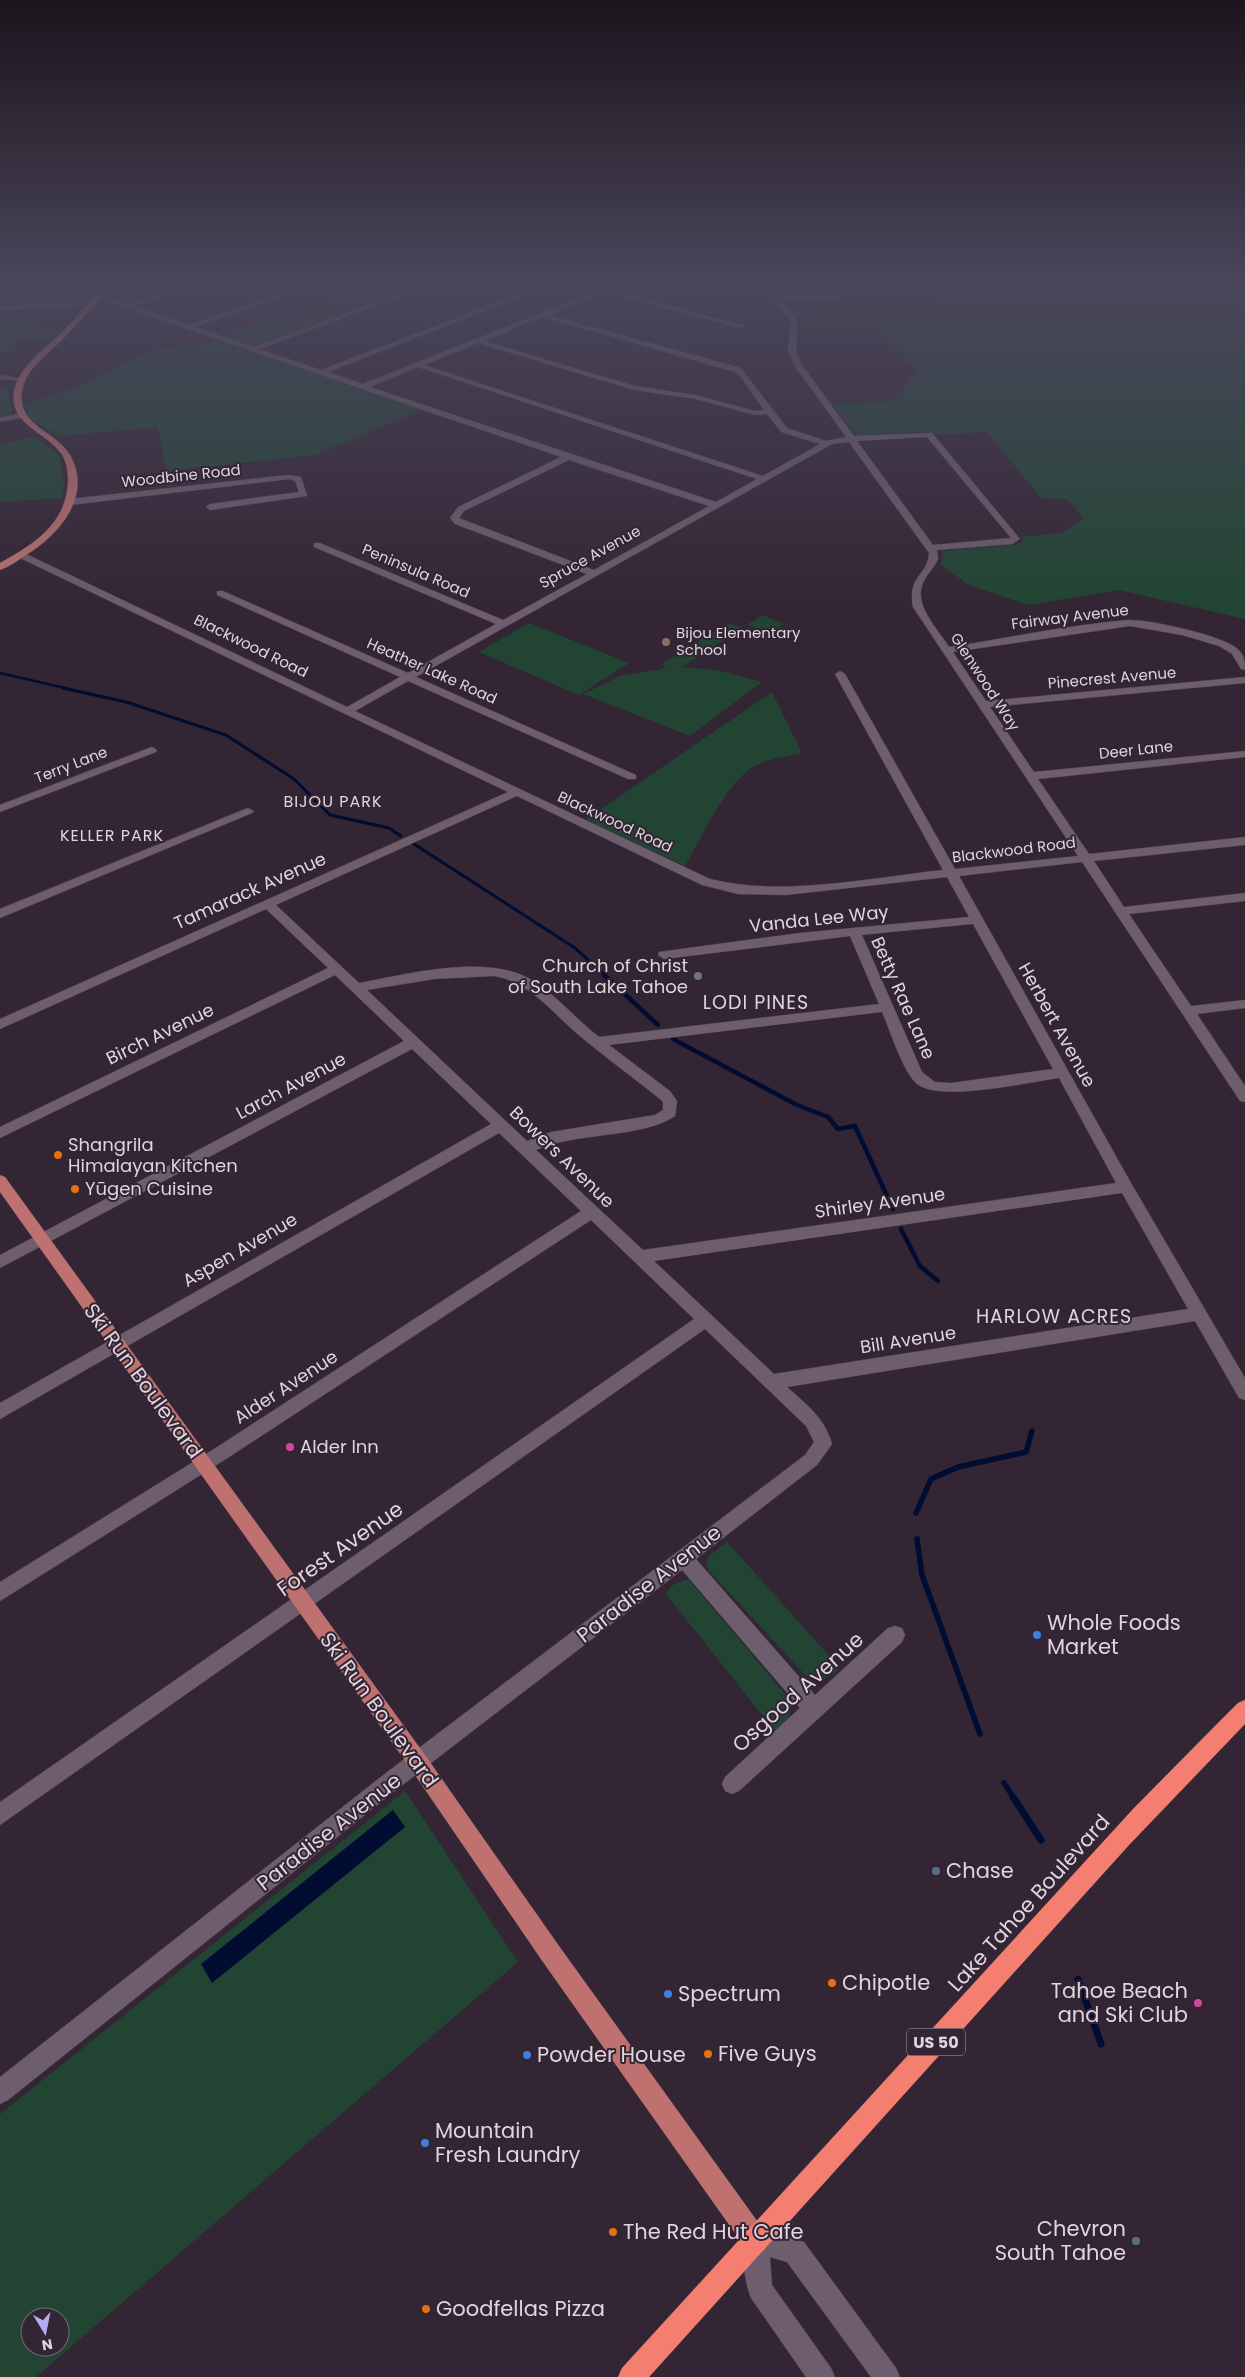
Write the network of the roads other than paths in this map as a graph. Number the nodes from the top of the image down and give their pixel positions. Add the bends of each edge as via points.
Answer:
1 (19, 391) edge
2 (379, 391) edge
3 (497, 391) edge
4 (654, 391) edge
5 (755, 391) edge
6 (817, 391) edge
7 (769, 412) junction
8 (22, 415) junction
9 (0, 420) edge
10 (851, 439) junction
11 (827, 444) junction
12 (568, 457) junction
13 (764, 479) junction
14 (70, 502) junction
15 (716, 505) junction
16 (210, 507) dead end
17 (317, 545) dead end
18 (931, 548) junction
19 (21, 555) junction
20 (0, 567) edge
21 (594, 574) junction
22 (220, 592) dead end
23 (504, 624) junction
24 (946, 650) junction
25 (1245, 666) edge
26 (840, 674) dead end
27 (408, 678) junction
28 (1245, 680) edge
29 (982, 705) junction
30 (347, 710) junction
31 (152, 750) dead end
32 (1245, 754) edge
33 (1030, 776) junction
34 (632, 777) dead end
35 (515, 793) junction
36 (0, 809) edge
37 (248, 811) dead end
38 (1245, 840) edge
39 (1085, 858) junction
40 (952, 873) junction
41 (1245, 897) edge
42 (267, 903) junction
43 (1120, 911) junction
44 (0, 914) edge
45 (978, 920) junction
46 (855, 934) junction
47 (664, 955) dead end
48 (337, 970) junction
49 (357, 988) junction
50 (1245, 1004) edge
51 (887, 1007) junction
52 (1187, 1011) junction
53 (0, 1024) edge
54 (414, 1042) junction
55 (597, 1042) junction
56 (1063, 1073) junction
57 (1245, 1098) edge
58 (501, 1125) junction
59 (0, 1133) edge
60 (526, 1148) junction
61 (0, 1181) edge
62 (1126, 1187) junction
63 (592, 1212) junction
64 (42, 1240) junction
65 (639, 1256) junction
66 (0, 1262) edge
67 (1200, 1314) junction
68 (706, 1320) junction
69 (116, 1344) junction
70 (771, 1382) junction
71 (1245, 1393) edge
72 (0, 1412) edge
73 (823, 1444) joint
74 (202, 1464) junction
75 (683, 1558) junction
76 (0, 1592) edge
77 (301, 1602) junction
78 (896, 1635) dead end
79 (814, 1709) junction
80 (1245, 1710) edge
81 (418, 1762) junction
82 (732, 1784) dead end
83 (0, 1815) edge
84 (0, 2092) edge
85 (756, 2241) junction
86 (631, 2377) edge
87 (822, 2377) edge
88 (887, 2377) edge

1 - 8 main road
2 - 12 street
3 - 13 street
4 - 7 street via 696,397 755,413
5 - 7 street
6 - 10 street
7 - 11 street via 789,433
8 - 9 street
8 - 14 main road via 27,423 66,454 72,482
10 - 11 street, Spruce Avenue
10 - 18 street
10 - 18 street, Spruce Avenue via 931,436 1015,540
11 - 13 street, Spruce Avenue
12 - 15 street
12 - 21 street via 461,509 454,516 458,522
13 - 15 street, Spruce Avenue
14 - 16 street, Woodbine Road via 296,478 304,492 302,496
14 - 19 main road via 56,531
15 - 21 street, Spruce Avenue
17 - 23 street, Peninsula Road
18 - 24 street, Glenwood Way via 935,558 916,584 915,599
19 - 20 main road
19 - 30 street, Blackwood Road
21 - 23 street, Spruce Avenue
22 - 27 street, Heather Lake Road
23 - 27 street, Spruce Avenue
24 - 25 street, Fairway Avenue via 1130,623 1221,644 1234,650
24 - 29 street, Glenwood Way
26 - 40 street, Herbert Avenue
27 - 30 street, Spruce Avenue
27 - 34 street, Heather Lake Road
28 - 29 street, Pinecrest Avenue
29 - 33 street, Glenwood Way
30 - 35 street, Blackwood Road
31 - 36 street, Terry Lane
32 - 33 street, Deer Lane
33 - 39 street, Glenwood Way
35 - 40 street, Blackwood Road via 706,882 738,890 786,891
35 - 42 street, Tamarack Avenue
37 - 44 street
38 - 39 street, Blackwood Road
39 - 40 street, Blackwood Road
39 - 43 street, Glenwood Way
40 - 45 street, Herbert Avenue
41 - 43 street
42 - 48 street, Bowers Avenue
42 - 53 street, Tamarack Avenue
43 - 52 street, Glenwood Way
45 - 46 street, Vanda Lee Way
45 - 56 street, Herbert Avenue
46 - 47 street, Vanda Lee Way
46 - 51 street, Betty Rae Lane
48 - 49 street, Bowers Avenue
48 - 59 street, Birch Avenue
49 - 54 street, Bowers Avenue
49 - 55 street via 468,973 507,974 525,981
50 - 52 street
51 - 55 street via 691,1028
51 - 56 street, Betty Rae Lane via 916,1074 932,1086 951,1088
52 - 57 street, Glenwood Way
54 - 58 street, Bowers Avenue
54 - 64 street, Larch Avenue
55 - 60 street via 666,1095 670,1101 670,1112 659,1120 551,1137
56 - 62 street, Herbert Avenue
58 - 60 street, Bowers Avenue
58 - 69 street, Aspen Avenue
60 - 63 street, Bowers Avenue
61 - 64 main road, Ski Run Boulevard
62 - 65 street, Shirley Avenue
62 - 67 street, Herbert Avenue
63 - 65 street, Bowers Avenue
63 - 74 street, Alder Avenue
64 - 66 street, Larch Avenue
64 - 69 main road, Ski Run Boulevard
65 - 68 street, Bowers Avenue
67 - 70 street, Bill Avenue
67 - 71 street, Herbert Avenue
68 - 70 street, Bowers Avenue
68 - 77 street, Forest Avenue
69 - 72 street, Aspen Avenue
69 - 74 main road, Ski Run Boulevard
70 - 73 street, Bowers Avenue via 812,1421
73 - 75 street, Paradise Avenue via 811,1460
74 - 76 street, Alder Avenue
74 - 77 main road, Ski Run Boulevard
75 - 79 street
75 - 81 street, Paradise Avenue
77 - 81 main road, Ski Run Boulevard
77 - 83 street, Forest Avenue
78 - 79 street, Osgood Avenue
79 - 82 street, Osgood Avenue
80 - 85 highway, Lake Tahoe Boulevard / US 50 via 1095,1866
81 - 84 street, Paradise Avenue
81 - 85 main road, Ski Run Boulevard
85 - 86 highway, Lake Tahoe Boulevard / US 50
85 - 87 street via 760,2289
85 - 88 street via 795,2251

